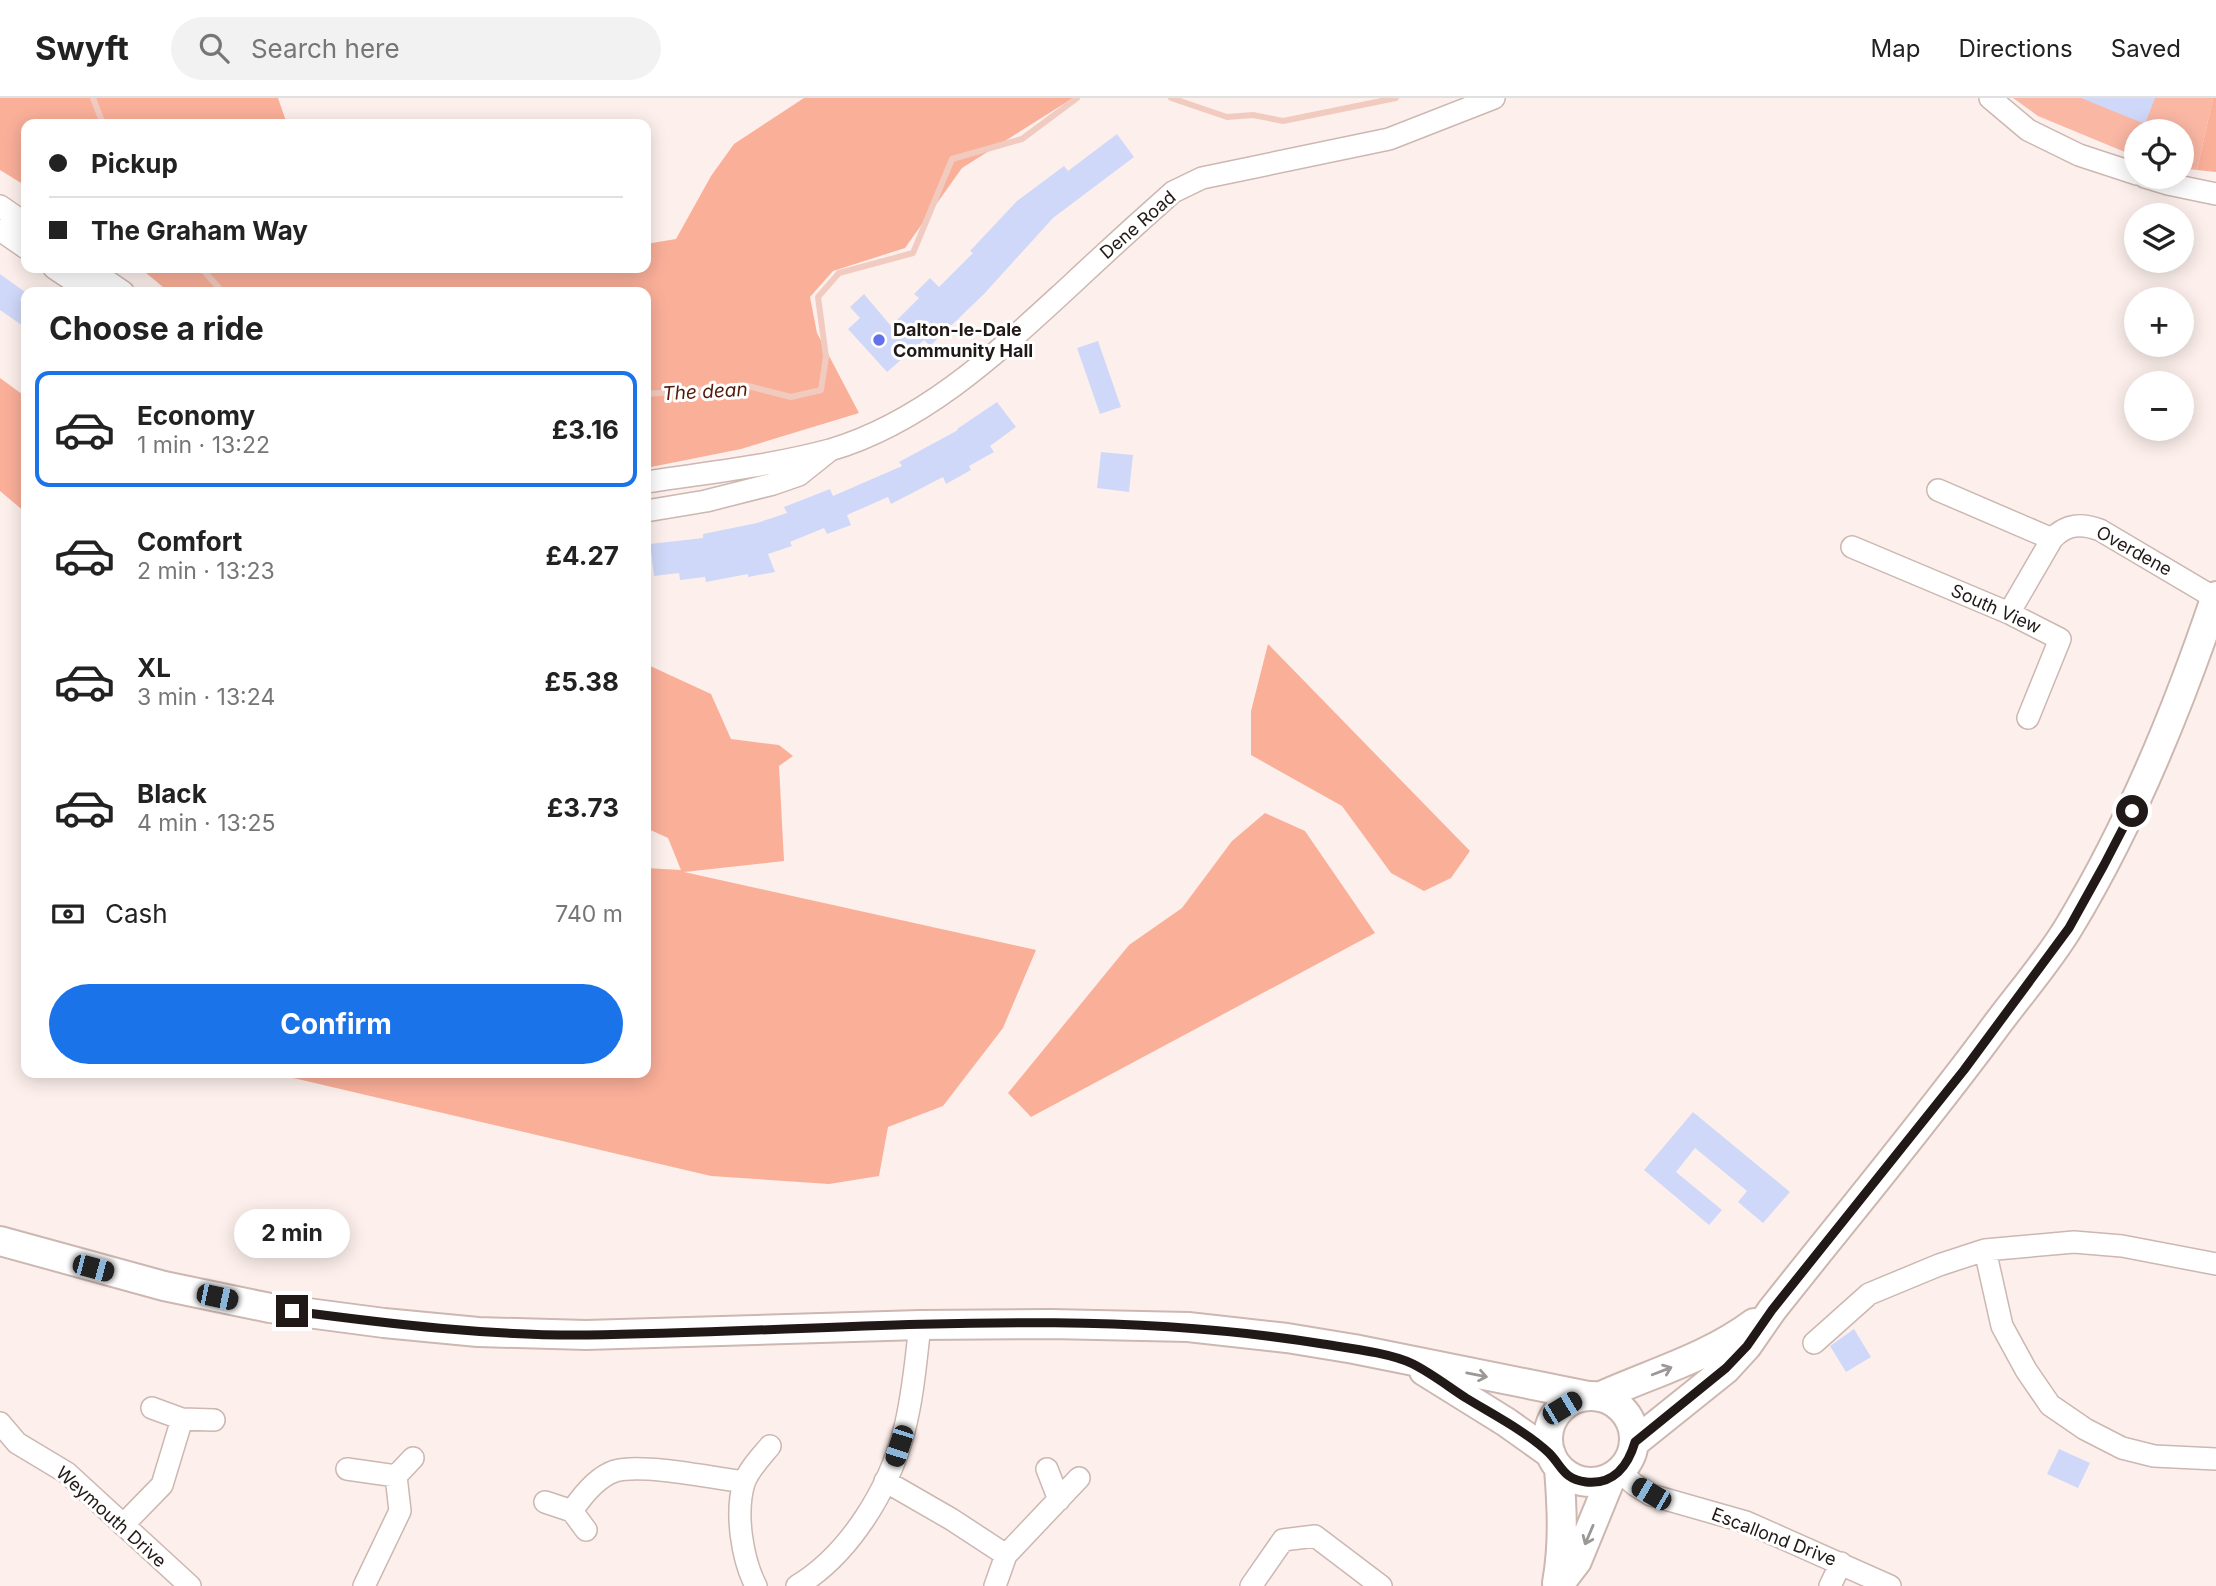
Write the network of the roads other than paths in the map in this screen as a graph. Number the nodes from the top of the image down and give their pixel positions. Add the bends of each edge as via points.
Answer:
1 (1494, 98) edge
2 (1990, 98) edge
3 (2124, 170) edge
4 (2192, 189) edge
5 (2216, 194) edge
6 (0, 206) edge
7 (21, 221) edge
8 (0, 230) edge
9 (21, 245) edge
10 (62, 273) edge
11 (95, 273) edge
12 (82, 287) edge
13 (116, 287) edge
14 (831, 449) junction
15 (651, 481) edge
16 (1938, 490) dead end
17 (651, 510) edge
18 (2052, 539) junction
19 (1852, 547) dead end
20 (2216, 597) edge
21 (2010, 613) junction
22 (2028, 718) dead end
23 (0, 1241) edge
24 (1985, 1250) junction
25 (2216, 1264) edge
26 (1772, 1310) junction
27 (920, 1325) junction
28 (1814, 1343) dead end
29 (1410, 1362) junction
30 (1593, 1396) junction
31 (152, 1408) dead end
32 (182, 1419) junction
33 (214, 1420) dead end
34 (0, 1423) edge
35 (1635, 1442) junction
36 (770, 1446) dead end
37 (413, 1458) dead end
38 (2216, 1460) edge
39 (1555, 1461) junction
40 (347, 1469) dead end
41 (1047, 1469) dead end
42 (1615, 1475) junction
43 (396, 1476) junction
44 (1079, 1478) dead end
45 (885, 1481) junction
46 (744, 1482) junction
47 (1059, 1500) junction
48 (545, 1502) dead end
49 (572, 1511) junction
50 (123, 1525) junction
51 (586, 1530) dead end
52 (1006, 1555) junction
53 (1841, 1563) junction
54 (190, 1586) edge
55 (365, 1586) edge
56 (756, 1586) edge
57 (797, 1586) edge
58 (995, 1586) edge
59 (1251, 1586) edge
60 (1381, 1586) edge
61 (1557, 1586) edge
62 (1830, 1586) edge
63 (1890, 1586) edge

1 - 14 street, Dene Road via 1389,139 1202,178 1173,192 979,367 894,423
2 - 3 street via 2028,130 2079,155
4 - 5 street
6 - 7 street
8 - 9 street
10 - 12 street
11 - 13 street
14 - 15 street, Dene Road
14 - 17 street, Dene Road via 799,475 773,484 706,502
16 - 18 street
18 - 20 street, Overdene via 2061,529 2086,525
18 - 21 street
19 - 21 street, South View
20 - 26 main road via 2132,811 2069,928 1964,1070
21 - 22 street, South View via 2060,639
23 - 27 main road via 164,1286 270,1308 397,1325 586,1335
24 - 25 street via 2074,1242 2123,1246
24 - 28 street via 1869,1294
24 - 38 street via 2002,1326 2050,1405 2122,1448 2154,1456
30 -> 26 main road via 1705,1353
26 - 35 main road via 1726,1368
27 - 29 main road via 1188,1328 1287,1338
27 - 45 street via 905,1429
29 -> 30 main road
29 - 39 main road via 1506,1422
30 - 35 main road via 1614,1402 1626,1413
30 - 39 main road via 1576,1399 1552,1422 1548,1438
31 - 32 street
32 - 33 street
32 - 50 street via 162,1485
34 - 50 street, Weymouth Drive via 17,1443 67,1473
35 - 42 main road via 1630,1458
36 - 46 street
37 - 43 street
39 - 42 main road via 1569,1477 1583,1482
39 - 61 main road via 1562,1509
40 - 43 street
41 - 47 street
42 - 53 street, Escallond Drive via 1651,1494 1746,1522
42 -> 61 main road via 1577,1561
43 - 55 street via 400,1511
44 - 47 street
45 - 52 street
45 - 57 street via 850,1537
46 - 49 street via 644,1469 615,1471 597,1482
46 - 56 street via 741,1542
47 - 52 street
48 - 49 street
49 - 51 street
50 - 54 street, Weymouth Drive
52 - 58 street
53 - 62 street
53 - 63 street, Escallond Drive
59 - 60 street via 1283,1541 1315,1536

